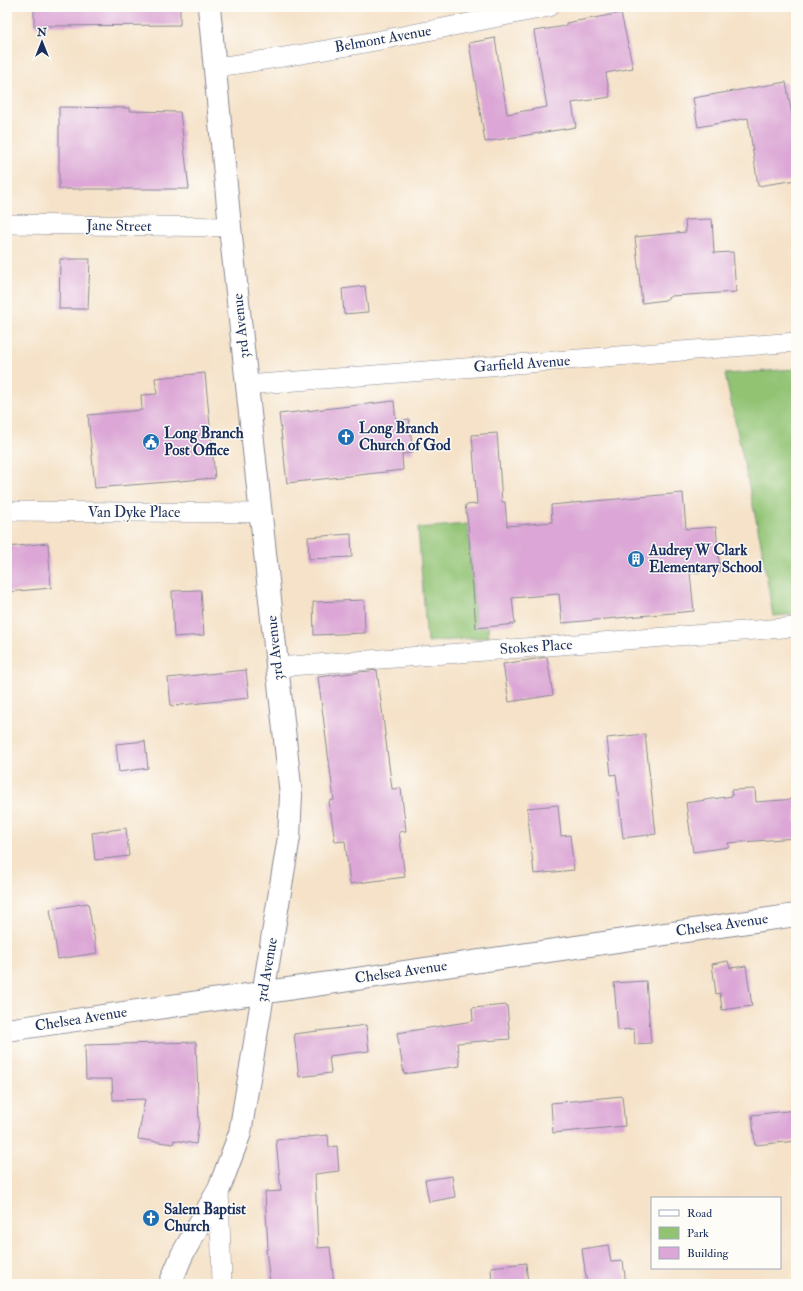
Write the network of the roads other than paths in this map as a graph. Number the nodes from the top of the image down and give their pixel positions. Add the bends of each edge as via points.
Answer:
1 (209, 7) edge
2 (549, 7) edge
3 (216, 67) junction
4 (7, 224) edge
5 (230, 228) junction
6 (796, 342) edge
7 (247, 385) junction
8 (7, 511) edge
9 (261, 512) junction
10 (796, 627) edge
11 (277, 667) junction
12 (796, 915) edge
13 (263, 992) junction
14 (7, 1030) edge
15 (219, 1189) junction
16 (170, 1284) edge
17 (222, 1284) edge

1 - 3 street, 3rd Avenue
2 - 3 street, Belmont Avenue via 412,34
3 - 5 street, 3rd Avenue
4 - 5 street, Jane Street
5 - 7 street, 3rd Avenue
6 - 7 street, Garfield Avenue
7 - 9 street, 3rd Avenue
8 - 9 street, Van Dyke Place
9 - 11 street, 3rd Avenue
10 - 11 street, Stokes Place
11 - 13 street, 3rd Avenue via 291,795 289,837
12 - 13 street, Chelsea Avenue
13 - 14 street, Chelsea Avenue
13 - 15 street, 3rd Avenue via 240,1133
15 - 16 street via 182,1256
15 - 17 street, 3rd Avenue

